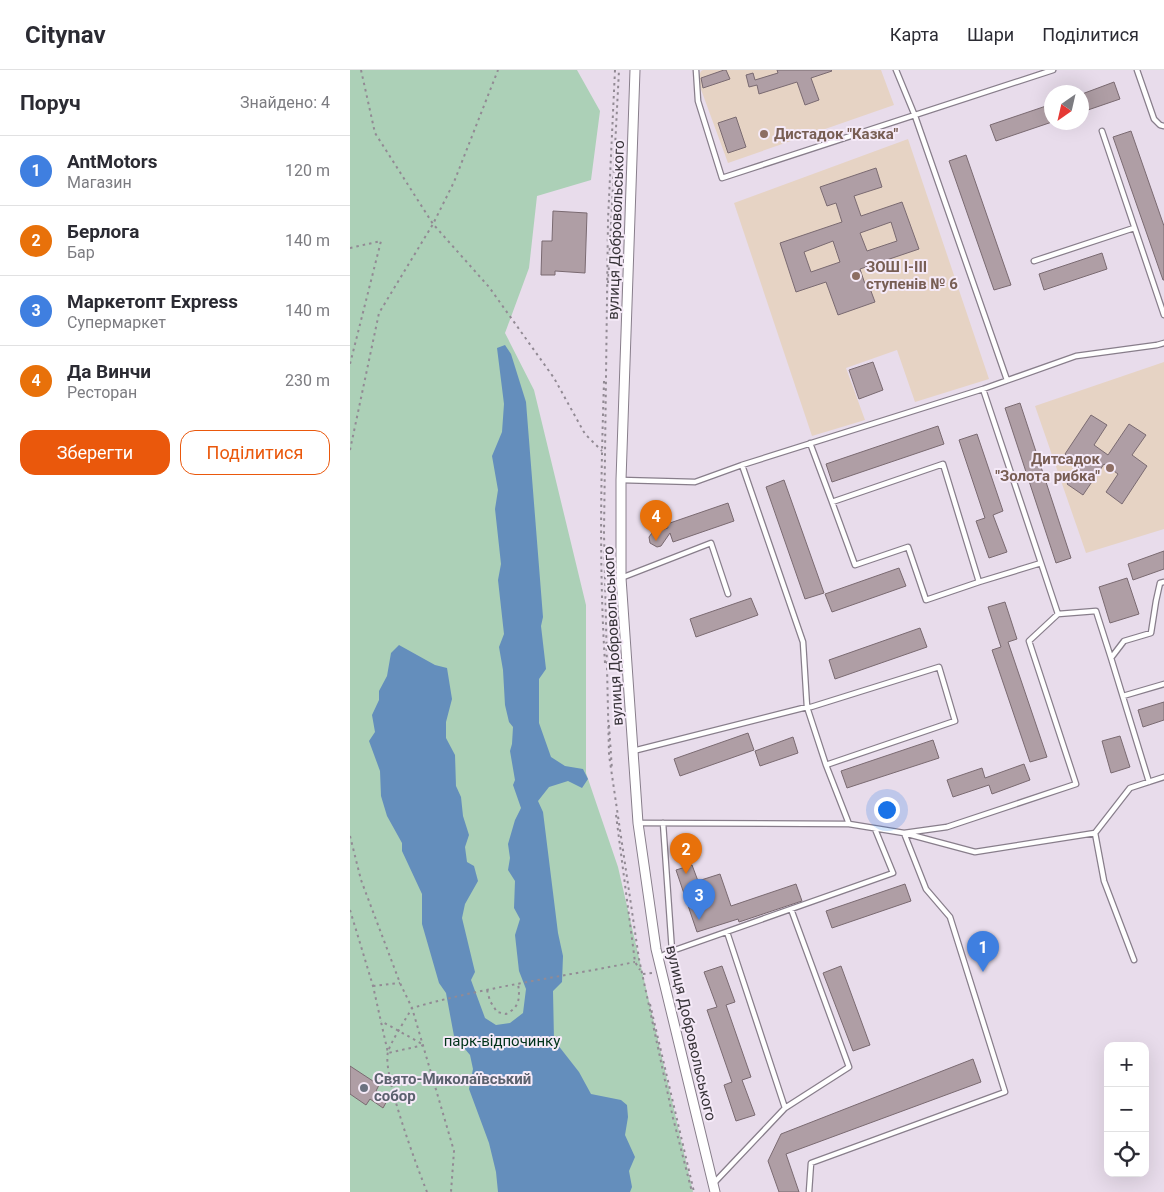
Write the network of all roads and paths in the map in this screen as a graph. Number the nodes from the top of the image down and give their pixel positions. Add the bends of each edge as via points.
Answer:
1 (361, 70) edge
2 (498, 70) edge
3 (635, 70) edge
4 (696, 70) edge
5 (896, 70) edge
6 (1053, 70) edge
7 (1137, 70) edge
8 (914, 116) junction
9 (1164, 126) edge
10 (1102, 131) dead end
11 (433, 224) junction
12 (1134, 228) junction
13 (350, 248) edge
14 (1034, 261) dead end
15 (1164, 315) edge
16 (1164, 343) edge
17 (350, 364) edge
18 (1007, 380) junction
19 (983, 389) junction
20 (810, 443) junction
21 (350, 450) edge
22 (602, 452) dead end
23 (742, 465) junction
24 (621, 480) junction
25 (832, 502) junction
26 (1041, 563) junction
27 (621, 578) junction
28 (979, 582) junction
29 (1164, 582) edge
30 (728, 594) dead end
31 (1058, 614) junction
32 (1111, 658) junction
33 (1164, 684) edge
34 (1123, 696) junction
35 (807, 707) junction
36 (633, 750) junction
37 (826, 765) junction
38 (1164, 777) edge
39 (1150, 782) junction
40 (638, 823) junction
41 (663, 823) junction
42 (849, 824) junction
43 (875, 829) junction
44 (904, 833) junction
45 (1095, 833) junction
46 (350, 836) edge
47 (791, 909) junction
48 (350, 910) edge
49 (727, 932) junction
50 (672, 952) junction
51 (658, 958) junction
52 (1134, 960) dead end
53 (635, 962) dead end
54 (643, 974) dead end
55 (400, 983) junction
56 (518, 983) junction
57 (373, 986) junction
58 (487, 990) junction
59 (412, 1008) junction
60 (381, 1020) junction
61 (400, 1031) junction
62 (424, 1045) junction
63 (388, 1052) junction
64 (785, 1108) junction
65 (714, 1188) edge
66 (427, 1192) edge
67 (451, 1192) edge
68 (694, 1192) edge
69 (810, 1192) edge

1 - 11 path via 375,133
2 - 11 path via 454,182
3 - 24 street, вулиця Добровольського
4 - 8 lane via 698,101 722,178
5 - 8 lane
6 - 8 lane
7 - 9 lane via 1154,118
8 - 18 lane
10 - 12 lane
11 - 21 path via 379,312
11 - 22 path via 489,287 554,378 585,434
12 - 14 lane
12 - 15 lane
13 - 17 path via 380,241
16 - 18 lane via 1076,356
18 - 19 lane
19 - 20 lane
19 - 26 lane
20 - 23 lane
20 - 25 lane
23 - 24 lane via 695,482
23 - 35 lane via 803,642
24 - 27 street, вулиця Добровольського
25 - 28 lane via 855,565 908,547 926,600
25 - 28 lane via 943,464
26 - 28 lane
26 - 31 lane
27 - 30 lane via 711,543
27 - 36 street, вулиця Добровольського
29 - 32 lane via 1160,583 1151,633 1124,641
31 - 32 lane via 1096,611
31 - 44 lane via 1029,641 1076,784 947,828
32 - 34 lane
33 - 34 lane
34 - 39 lane
35 - 36 lane
35 - 37 lane
35 - 37 lane via 939,666 956,721
36 - 40 street, вулиця Добровольського
37 - 42 lane
38 - 39 lane
39 - 45 lane via 1130,788
40 - 41 lane
40 - 51 street, вулиця Добровольського
41 - 42 lane
41 - 50 lane
42 - 43 lane
43 - 44 lane
43 - 47 lane via 893,873
44 - 45 lane via 975,852
44 - 69 lane via 926,889 950,917 1005,1092 811,1163
45 - 52 lane via 1104,881
46 - 55 path via 361,880
47 - 49 lane
47 - 64 lane via 849,1067
48 - 57 path
49 - 50 lane
49 - 64 lane
50 - 51 lane
51 - 65 street, вулиця Добровольського
53 - 56 path
54 - 68 path
55 - 57 path
55 - 59 path
56 - 58 path
56 - 58 path via 520,997 513,1010 506,1014 497,1012
57 - 60 path
58 - 59 path
59 - 61 path
59 - 62 path
60 - 61 path
60 - 63 path
61 - 62 path
61 - 63 path
62 - 63 path
62 - 67 path via 454,1151
63 - 66 path via 390,1077
64 - 65 lane

